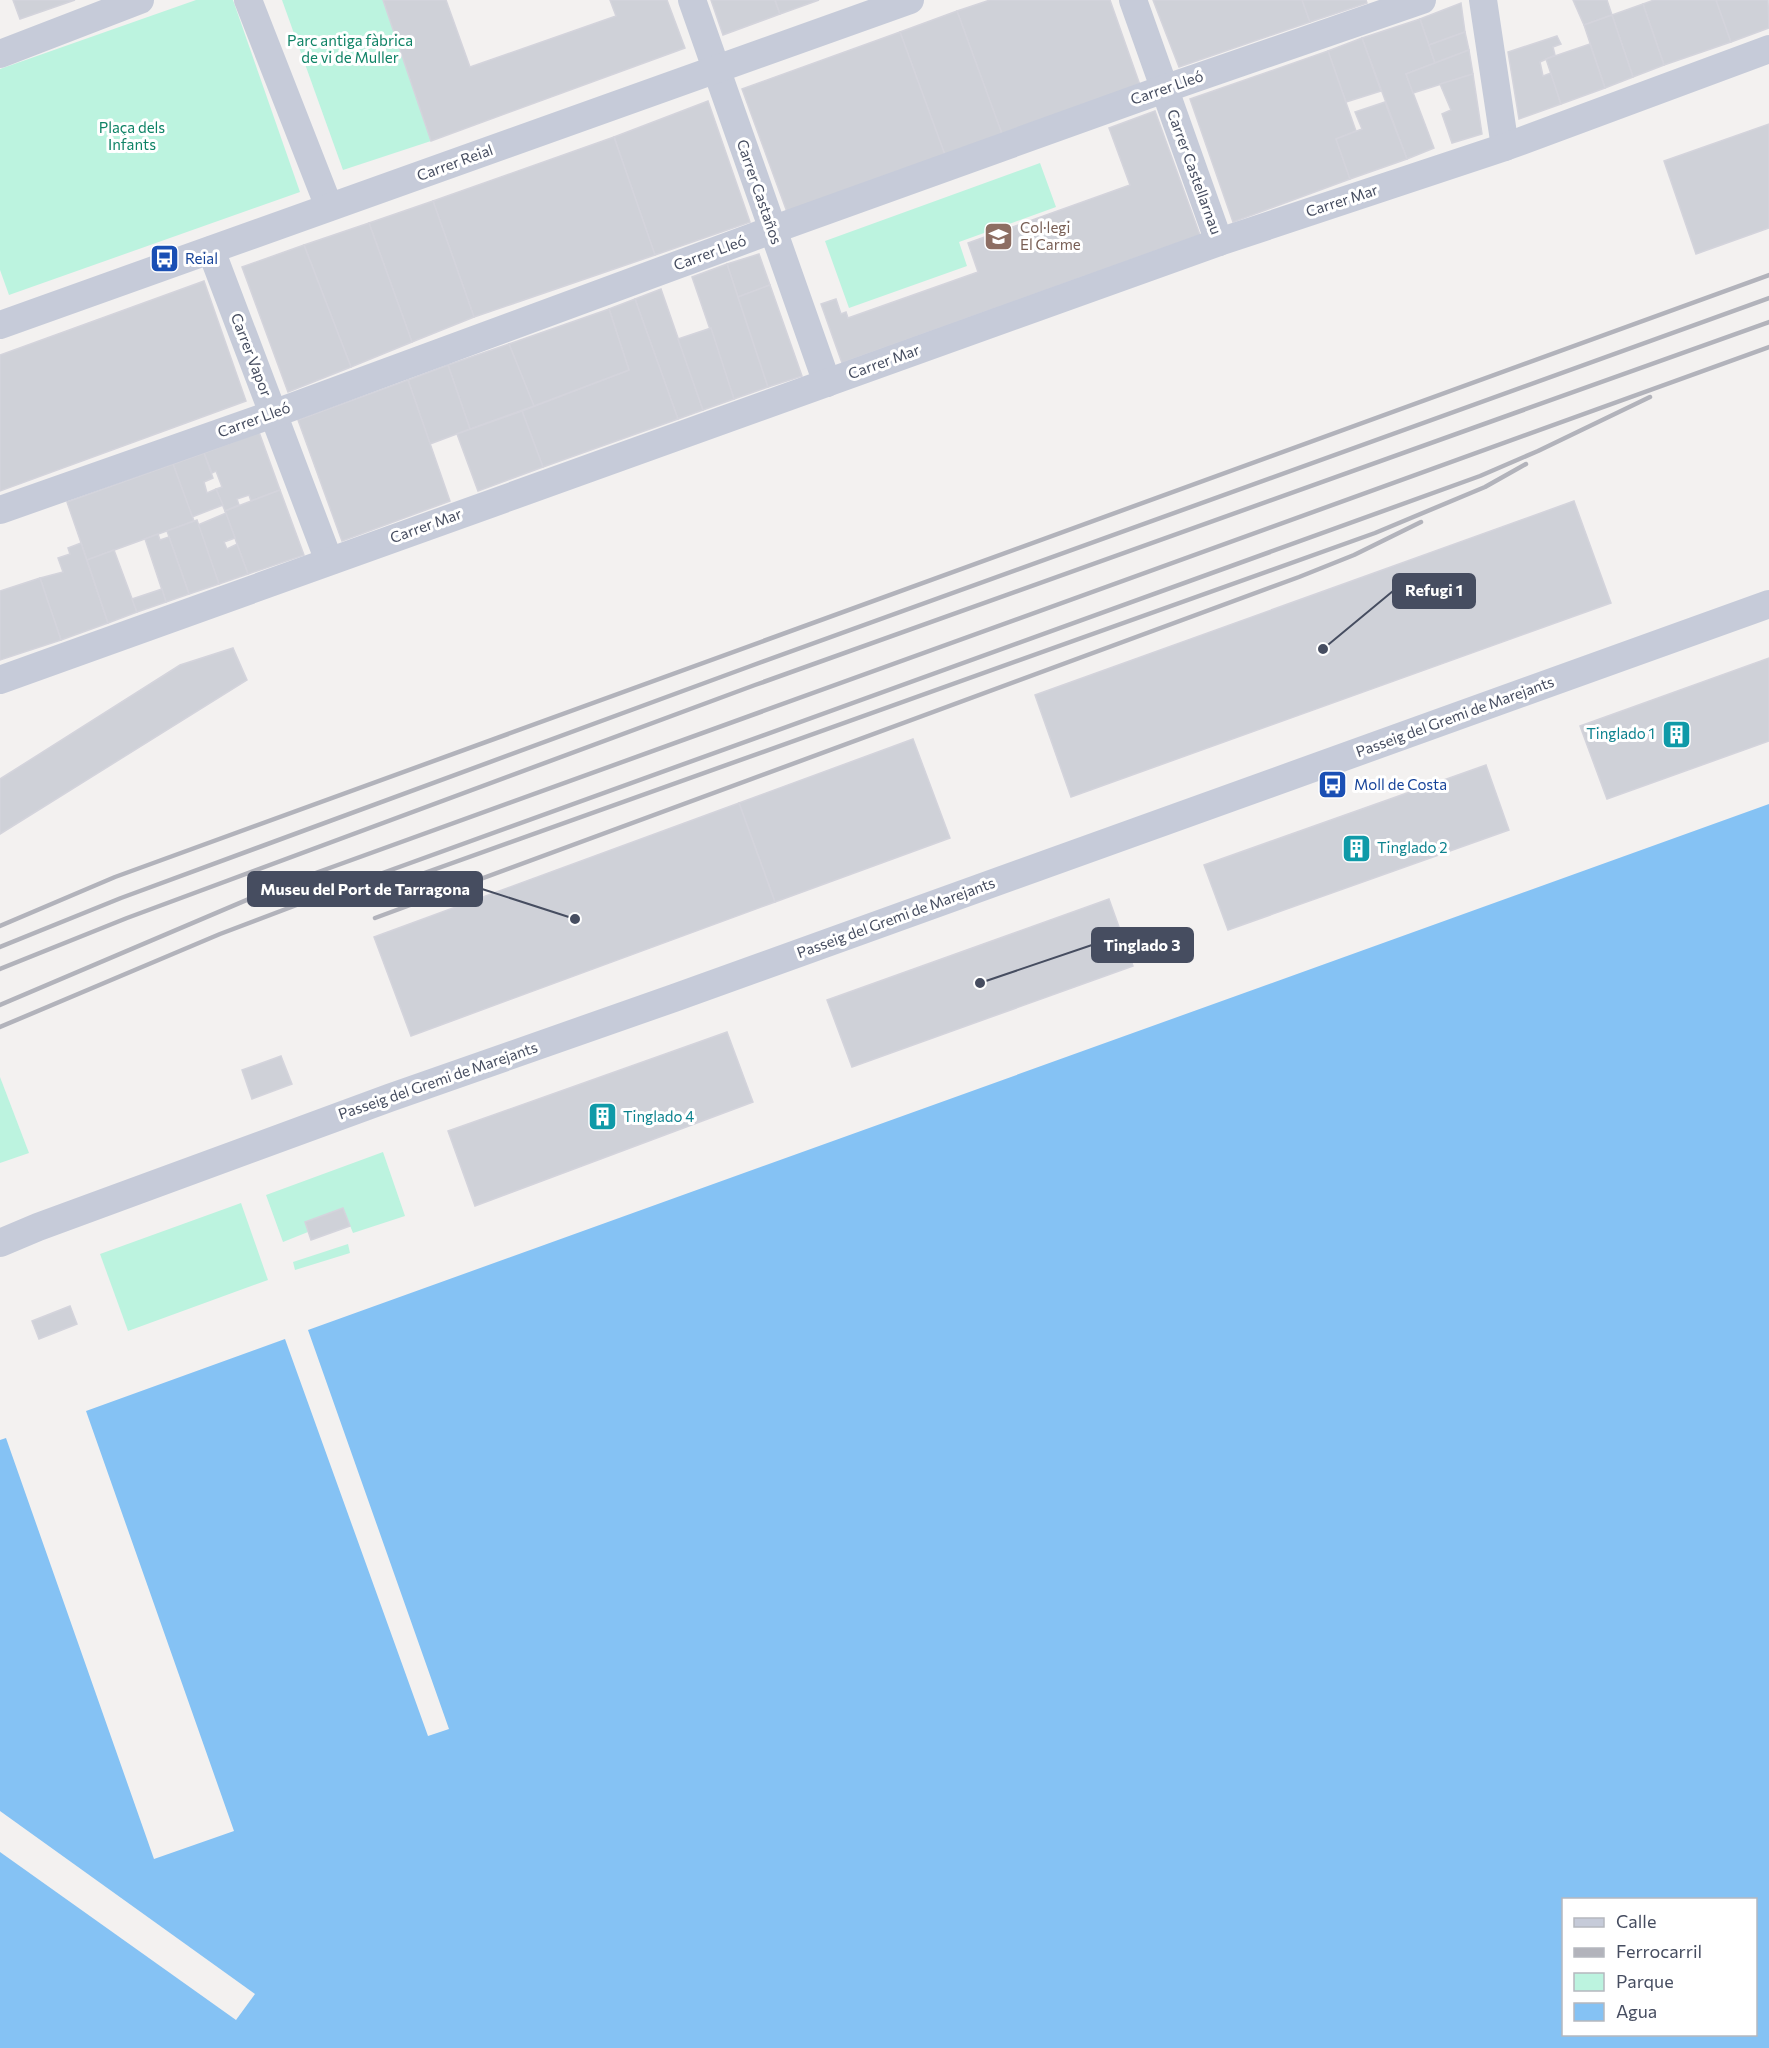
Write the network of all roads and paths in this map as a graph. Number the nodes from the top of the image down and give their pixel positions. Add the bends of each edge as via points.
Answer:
1 (248, 0) edge
2 (692, 0) edge
3 (910, 0) edge
4 (1133, 0) edge
5 (1422, 0) edge
6 (1483, 0) edge
7 (128, 2) edge
8 (1769, 49) edge
9 (0, 54) edge
10 (718, 69) junction
11 (1164, 89) junction
12 (1505, 147) junction
13 (329, 207) junction
14 (772, 230) junction
15 (1219, 242) junction
16 (211, 250) junction
17 (0, 325) edge
18 (828, 383) junction
19 (273, 414) junction
20 (0, 510) edge
21 (329, 561) junction
22 (1769, 604) edge
23 (0, 680) edge
24 (12, 1238) edge
25 (0, 1254) edge

1 - 13 street
2 - 10 street, Carrer Castaños
3 - 10 street, Carrer Reial
4 - 11 street, Carrer Castellarnau
5 - 11 street, Carrer Lleó
6 - 12 street
7 - 9 street
8 - 12 street, Carrer Mar
10 - 13 street, Carrer Reial
10 - 14 street, Carrer Castaños
11 - 14 street, Carrer Lleó
11 - 15 street, Carrer Castellarnau
12 - 15 street, Carrer Mar
13 - 16 street, Carrer Reial
14 - 18 street, Carrer Castaños
14 - 19 street, Carrer Lleó
15 - 18 street, Carrer Mar
16 - 17 street, Carrer Reial
16 - 19 street, Carrer Vapor
18 - 21 street, Carrer Mar
19 - 20 street, Carrer Lleó
19 - 21 street, Carrer Vapor
21 - 23 street, Carrer Mar
22 - 24 street, Passeig del Gremi de Marejants via 389,1098
24 - 25 street, Passeig del Gremi de Marejants

